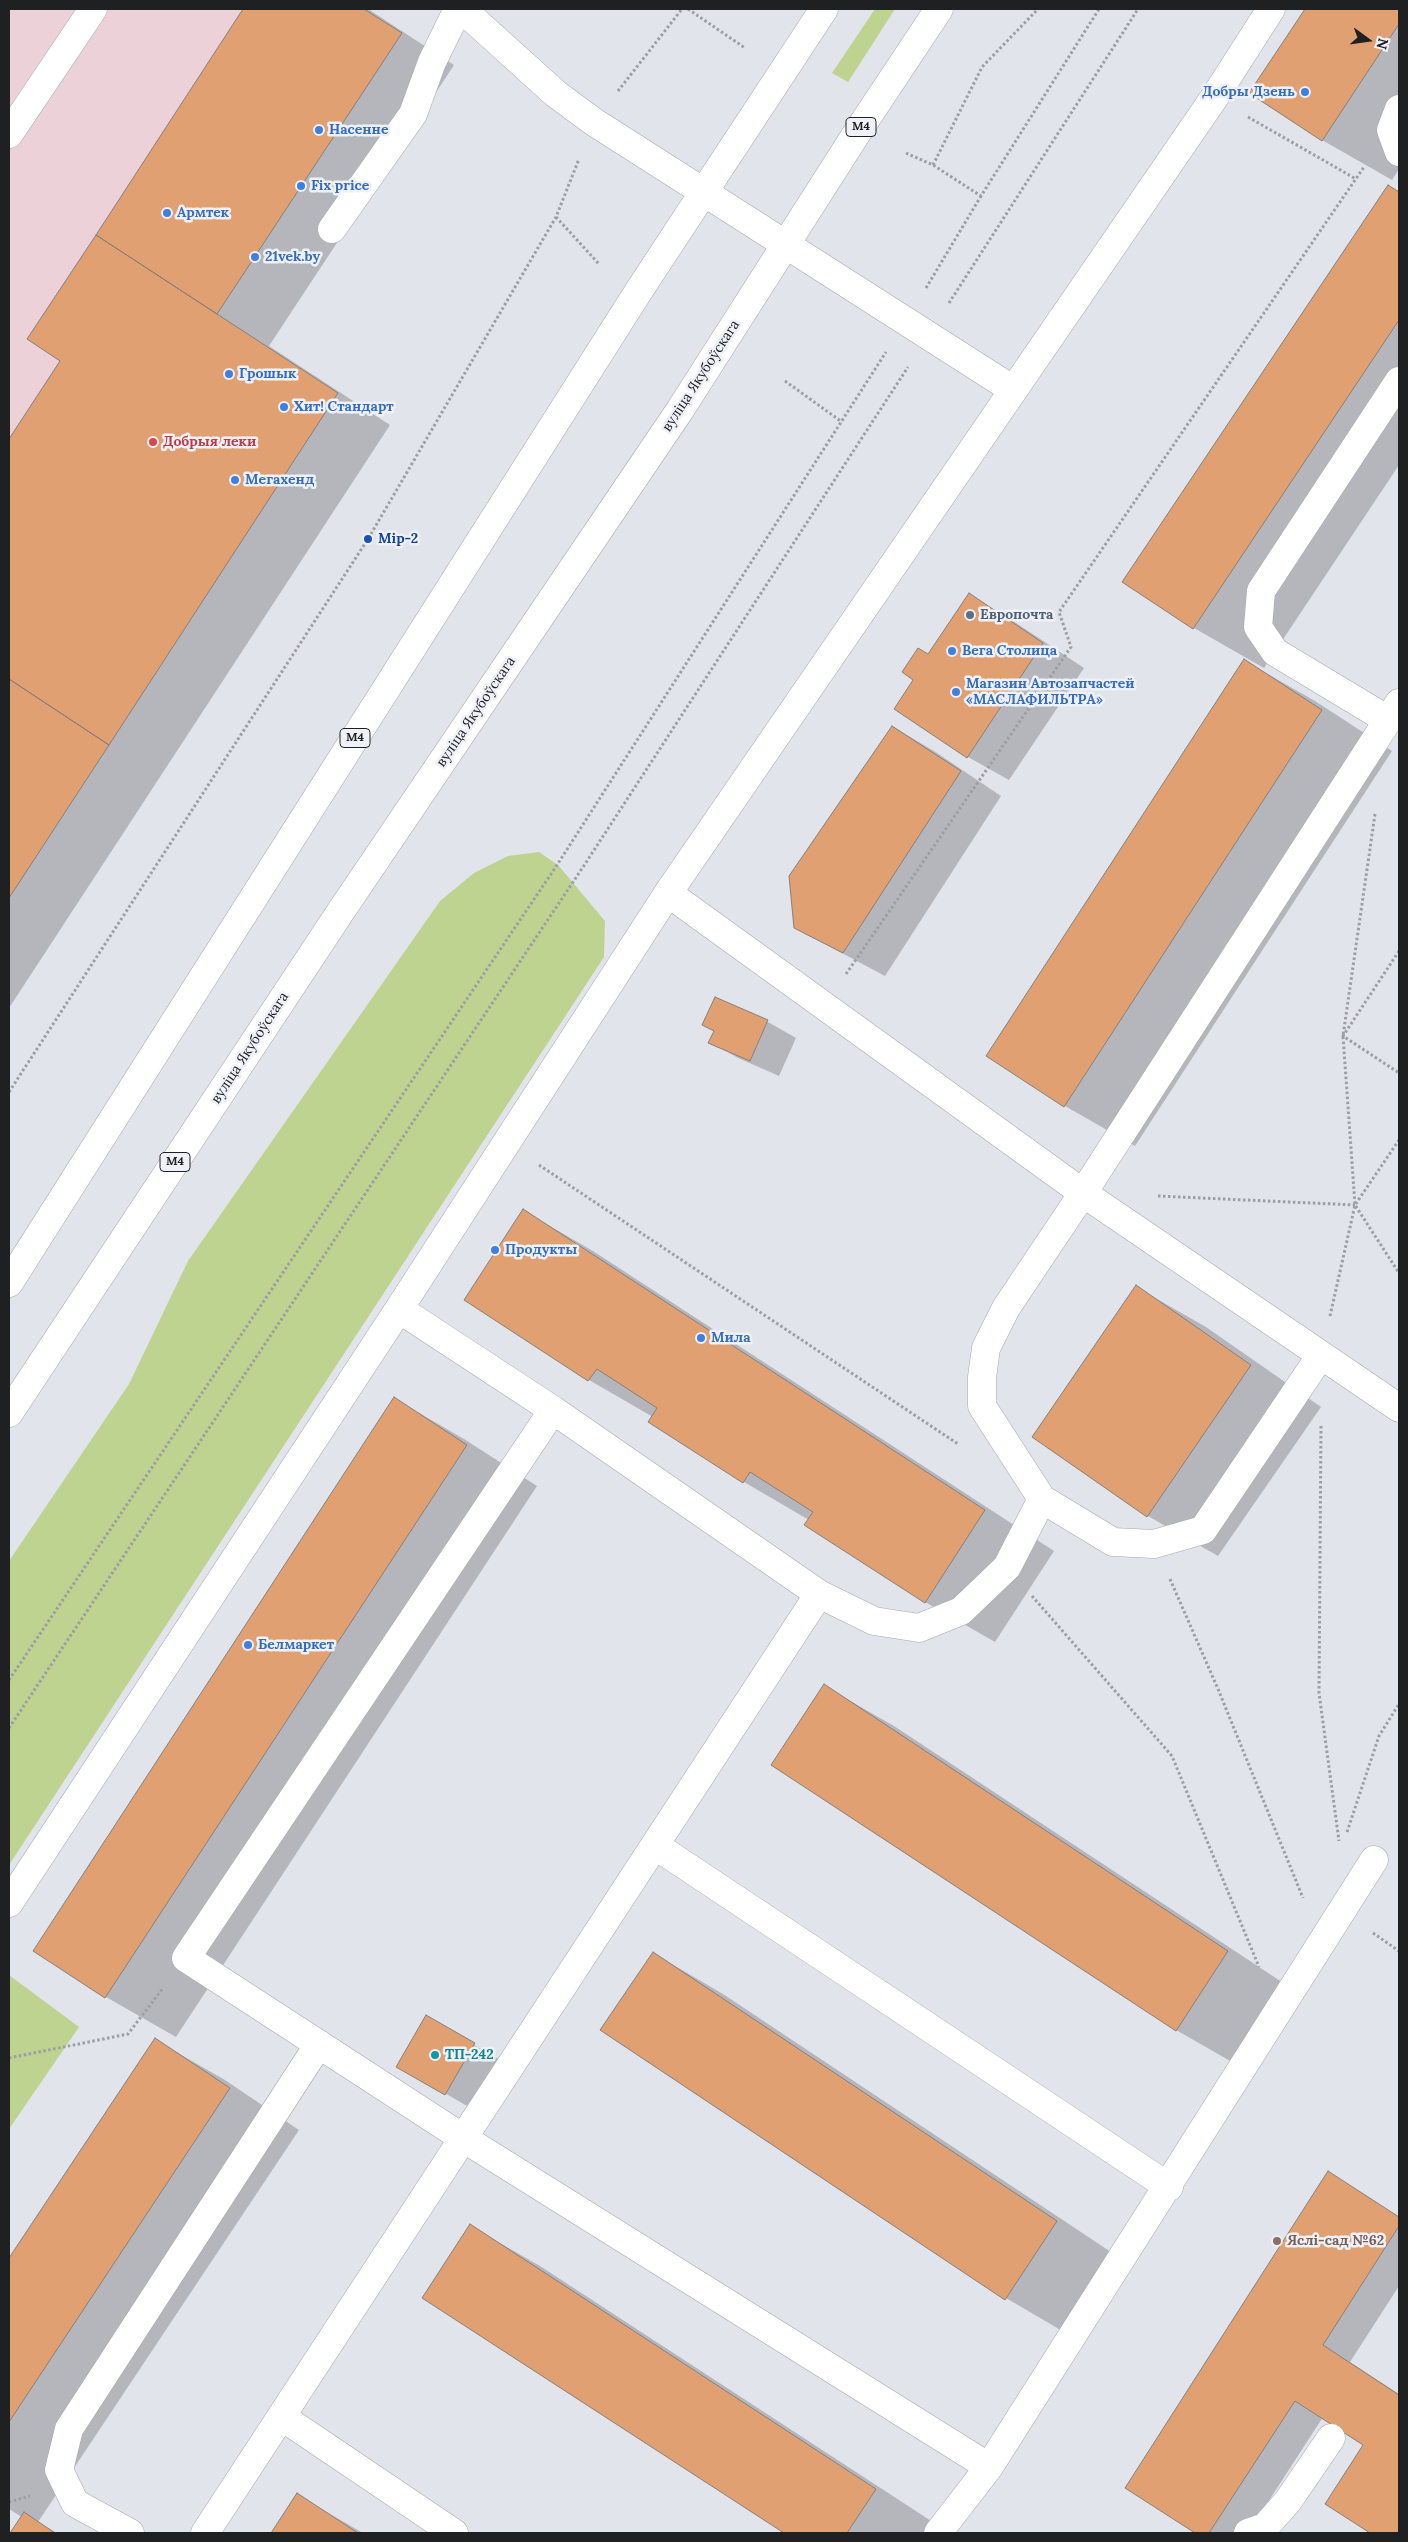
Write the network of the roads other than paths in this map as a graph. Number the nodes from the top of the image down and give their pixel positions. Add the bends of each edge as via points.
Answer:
1 (93, 9) edge
2 (458, 9) edge
3 (462, 9) edge
4 (824, 9) edge
5 (940, 9) edge
6 (1272, 9) edge
7 (9, 134) edge
8 (703, 193) junction
9 (332, 229) dead end
10 (784, 246) junction
11 (1399, 381) edge
12 (1012, 390) junction
13 (1394, 712) edge
14 (668, 893) junction
15 (1083, 1193) junction
16 (9, 1283) edge
17 (399, 1309) junction
18 (1321, 1355) junction
19 (1399, 1408) edge
20 (553, 1410) junction
21 (9, 1413) edge
22 (1042, 1499) junction
23 (819, 1594) junction
24 (656, 1846) junction
25 (1374, 1860) dead end
26 (9, 1903) edge
27 (319, 2044) junction
28 (463, 2138) junction
29 (1169, 2187) junction
30 (282, 2416) junction
31 (1330, 2438) dead end
32 (989, 2467) junction
33 (130, 2533) edge
34 (205, 2533) edge
35 (454, 2533) edge
36 (938, 2533) edge
37 (1248, 2533) edge

1 - 7 main road
2 - 9 main road via 432,62 412,114
3 - 8 main road via 556,94
4 - 8 main road, М4
5 - 10 main road, вуліца Якубоўскага / М4
6 - 12 main road
8 - 10 main road
8 - 16 main road, М4
10 - 12 main road
10 - 21 main road, вуліца Якубоўскага / М4 via 680,410 346,903
11 - 13 main road via 1261,591 1258,627 1275,652
12 - 14 main road
13 - 15 main road
14 - 15 main road
14 - 17 main road
15 - 18 main road
15 - 22 main road via 1006,1308 986,1348 982,1376 982,1406
17 - 20 main road
17 - 26 main road
18 - 19 main road
18 - 22 main road via 1203,1530 1154,1544 1113,1542
20 - 23 main road
20 - 27 main road via 186,1958
22 - 23 main road via 1007,1567 961,1611 919,1628 874,1621
23 - 24 main road
24 - 28 main road
24 - 29 main road
25 - 29 main road
27 - 28 main road
27 - 33 main road via 69,2429 59,2470 75,2503
28 - 30 main road
28 - 32 main road
29 - 32 main road
30 - 34 main road
30 - 35 main road
31 - 37 main road via 1288,2501 1265,2526
32 - 36 main road

